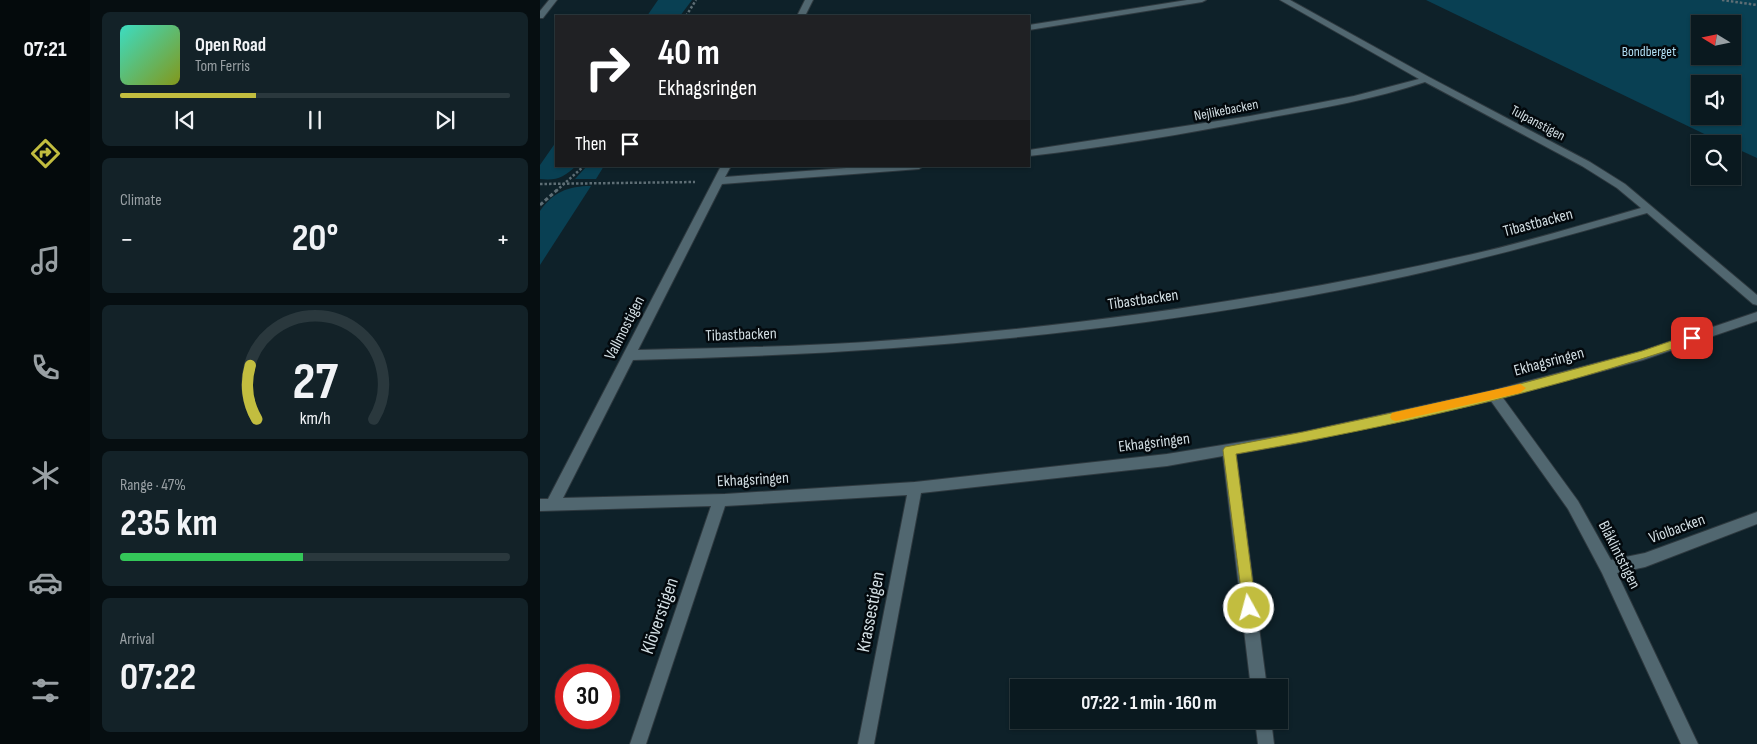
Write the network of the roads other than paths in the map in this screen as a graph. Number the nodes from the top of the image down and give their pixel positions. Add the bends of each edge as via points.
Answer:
1 (554, 0) edge
2 (809, 0) edge
3 (1202, 0) edge
4 (1284, 0) edge
5 (802, 15) edge
6 (540, 16) edge
7 (1030, 28) edge
8 (1426, 79) junction
9 (1030, 153) edge
10 (725, 167) edge
11 (906, 167) edge
12 (718, 181) junction
13 (1650, 209) junction
14 (1757, 301) edge
15 (1757, 316) edge
16 (630, 355) junction
17 (1494, 395) junction
18 (1230, 450) junction
19 (915, 488) junction
20 (720, 500) junction
21 (546, 505) edge
22 (1757, 518) edge
23 (1606, 568) junction
24 (1258, 679) edge
25 (1264, 729) edge
26 (638, 744) edge
27 (866, 744) edge
28 (1266, 744) edge
29 (1690, 744) edge

1 - 6 street
2 - 5 street
3 - 7 street
4 - 8 street, Tulpanstigen
8 - 9 street, Nejlikebacken via 1348,100 1190,131
8 - 13 street, Tulpanstigen via 1586,164
10 - 12 street, Vallmostigen
11 - 12 street
12 - 16 street, Vallmostigen
13 - 14 street, Tulpanstigen
13 - 16 street, Tibastbacken via 1475,257 1336,286 1063,328 899,344
15 - 17 street, Ekhagsringen via 1643,355
16 - 21 street, Vallmostigen
17 - 18 street, Ekhagsringen
17 - 23 street, Blåklintstigen via 1574,505
18 - 19 street, Ekhagsringen
18 - 24 street
19 - 20 street, Ekhagsringen
19 - 27 street, Krassestigen
20 - 21 street, Ekhagsringen
20 - 26 street, Klöverstigen
22 - 23 street, Violbacken via 1645,560
23 - 29 street, Blåklintstigen
25 - 28 street

